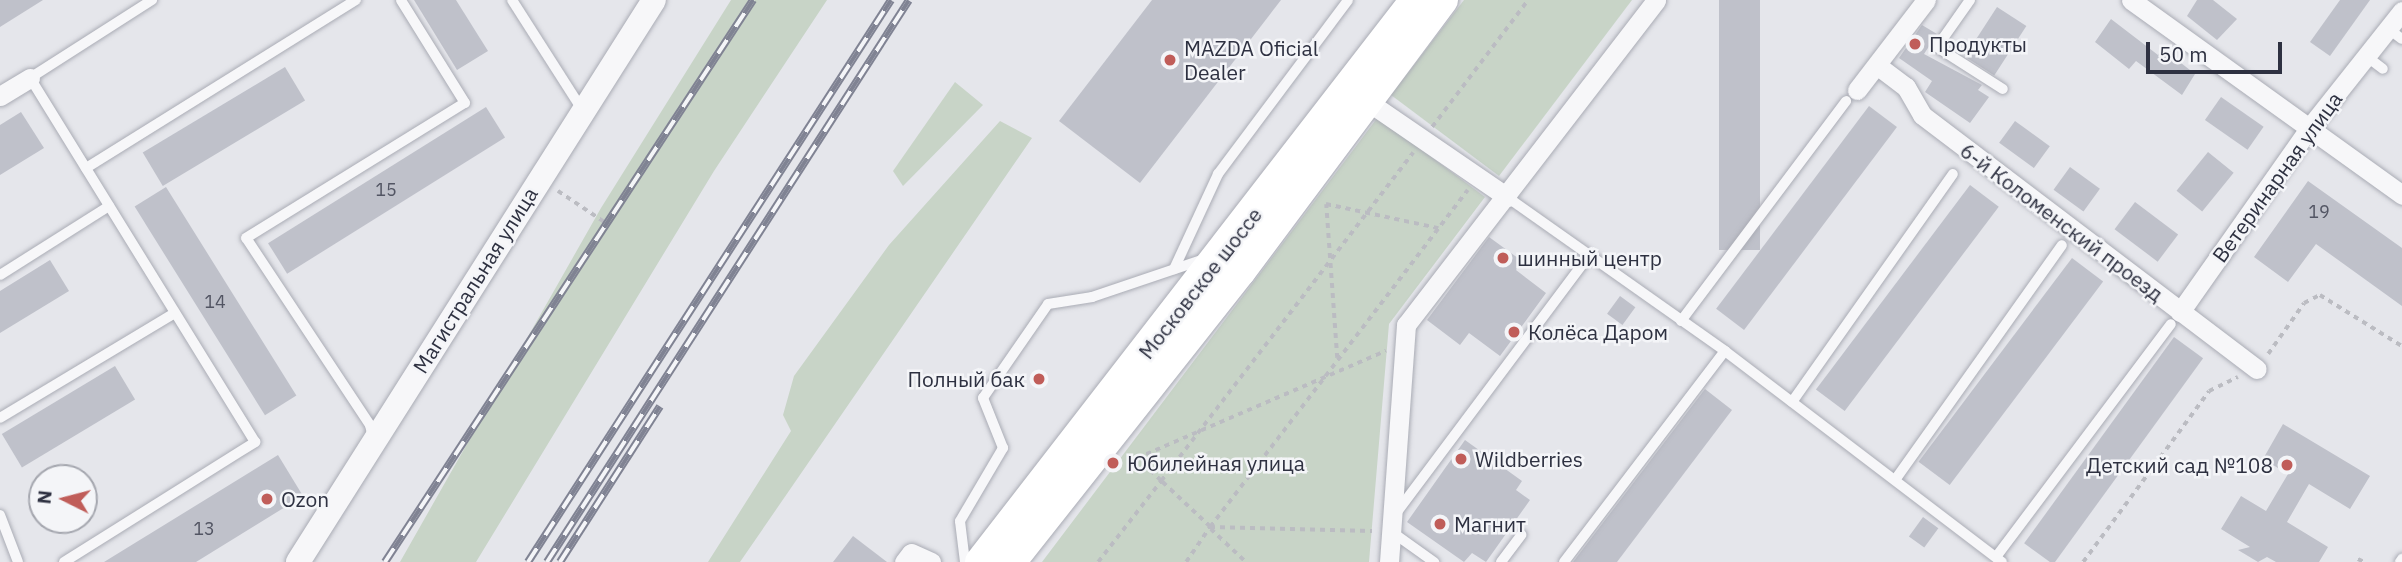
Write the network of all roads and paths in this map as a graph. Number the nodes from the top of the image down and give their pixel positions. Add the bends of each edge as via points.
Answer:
1 (152, 0) edge
2 (356, 0) edge
3 (401, 0) edge
4 (512, 0) edge
5 (654, 0) edge
6 (1348, 0) edge
7 (1415, 0) edge
8 (1443, 0) edge
9 (1528, 0) edge
10 (1656, 0) edge
11 (1926, 0) edge
12 (1970, 0) edge
13 (2132, 0) edge
14 (2402, 12) edge
15 (2396, 34) edge
16 (2366, 56) junction
17 (1878, 66) junction
18 (2382, 69) dead end
19 (30, 78) junction
20 (2003, 89) dead end
21 (0, 96) edge
22 (1851, 96) joint
23 (1367, 101) junction
24 (584, 112) junction
25 (2310, 127) junction
26 (1421, 141) junction
27 (86, 168) junction
28 (1953, 174) dead end
29 (1479, 176) junction
30 (539, 178) junction
31 (2402, 195) edge
32 (1507, 197) junction
33 (109, 206) junction
34 (1366, 213) junction
35 (609, 225) dead end
36 (1438, 229) junction
37 (2062, 245) dead end
38 (1225, 252) junction
39 (1587, 258) junction
40 (1330, 261) junction
41 (1174, 269) junction
42 (0, 275) edge
43 (175, 313) junction
44 (2176, 318) junction
45 (1681, 321) junction
46 (1405, 343) junction
47 (2402, 346) edge
48 (1725, 351) junction
49 (1337, 360) junction
50 (2257, 369) junction
51 (1327, 375) junction
52 (1792, 402) junction
53 (0, 418) edge
54 (1201, 430) junction
55 (374, 442) junction
56 (1895, 480) junction
57 (1161, 481) junction
58 (0, 515) edge
59 (1392, 525) junction
60 (1210, 527) junction
61 (1521, 535) dead end
62 (2358, 559) dead end
63 (1999, 560) edge
64 (18, 562) edge
65 (64, 562) edge
66 (298, 562) edge
67 (904, 562) edge
68 (931, 562) edge
69 (965, 562) edge
70 (980, 562) edge
71 (1011, 562) edge
72 (1098, 562) edge
73 (1186, 562) edge
74 (1245, 562) edge
75 (1389, 562) edge
76 (1434, 562) edge
77 (1501, 562) edge
78 (1564, 562) edge
79 (2083, 562) edge
80 (2364, 562) edge

1 - 19 lane
2 - 27 lane
3 - 55 lane via 465,103 246,238 370,425
4 - 24 lane
5 - 24 street, Магистральная улица
6 - 41 lane via 1218,174
7 - 38 main road, Московское шоссе
8 - 23 main road, Московское шоссе
9 - 26 path
10 - 32 street
11 - 17 street
12 - 20 lane via 1937,47
13 - 25 street
14 - 15 street, Ветеринарная улица
15 - 16 street, Ветеринарная улица
16 - 18 lane
16 - 25 street, Ветеринарная улица
17 - 22 street
17 - 44 street, 6-й Коломенский проезд via 1906,87 1922,115
19 - 21 street
19 - 27 lane
22 - 45 lane
23 - 26 street
23 - 71 main road, Московское шоссе via 1241,271
24 - 30 street, Магистральная улица
25 - 31 street
25 - 44 street, Ветеринарная улица
26 - 29 street
26 - 34 path
27 - 33 lane
28 - 52 lane
29 - 32 street
29 - 36 path
30 - 35 path
30 - 55 street, Магистральная улица
32 - 39 lane
32 - 46 street via 1406,325
33 - 42 lane
33 - 43 lane
34 - 36 path
34 - 40 path
34 - 40 path via 1326,204
36 - 49 path
37 - 56 lane
38 - 41 lane
38 - 70 main road, Московское шоссе
39 - 45 lane
39 - 59 lane
40 - 49 path
40 - 54 path
41 - 69 lane via 1092,296 1048,304 983,398 1003,448 960,521
43 - 53 lane
43 - 65 lane via 255,442
44 - 50 street, 6-й Коломенский проезд
44 - 63 lane
45 - 48 lane
46 - 51 path
46 - 59 street
47 - 50 path via 2320,295 2304,303
48 - 52 lane
48 - 78 lane
49 - 51 path
50 - 79 path via 2209,391
51 - 54 path
51 - 60 path
52 - 56 lane
54 - 57 path
54 - 57 path via 1137,458
55 - 66 street, Магистральная улица
56 - 63 lane
57 - 60 path
57 - 72 path
58 - 64 lane
59 - 60 path
59 - 75 street
59 - 76 lane
60 - 73 path
60 - 74 path
61 - 77 lane
62 - 80 path
67 - 68 street via 911,553

